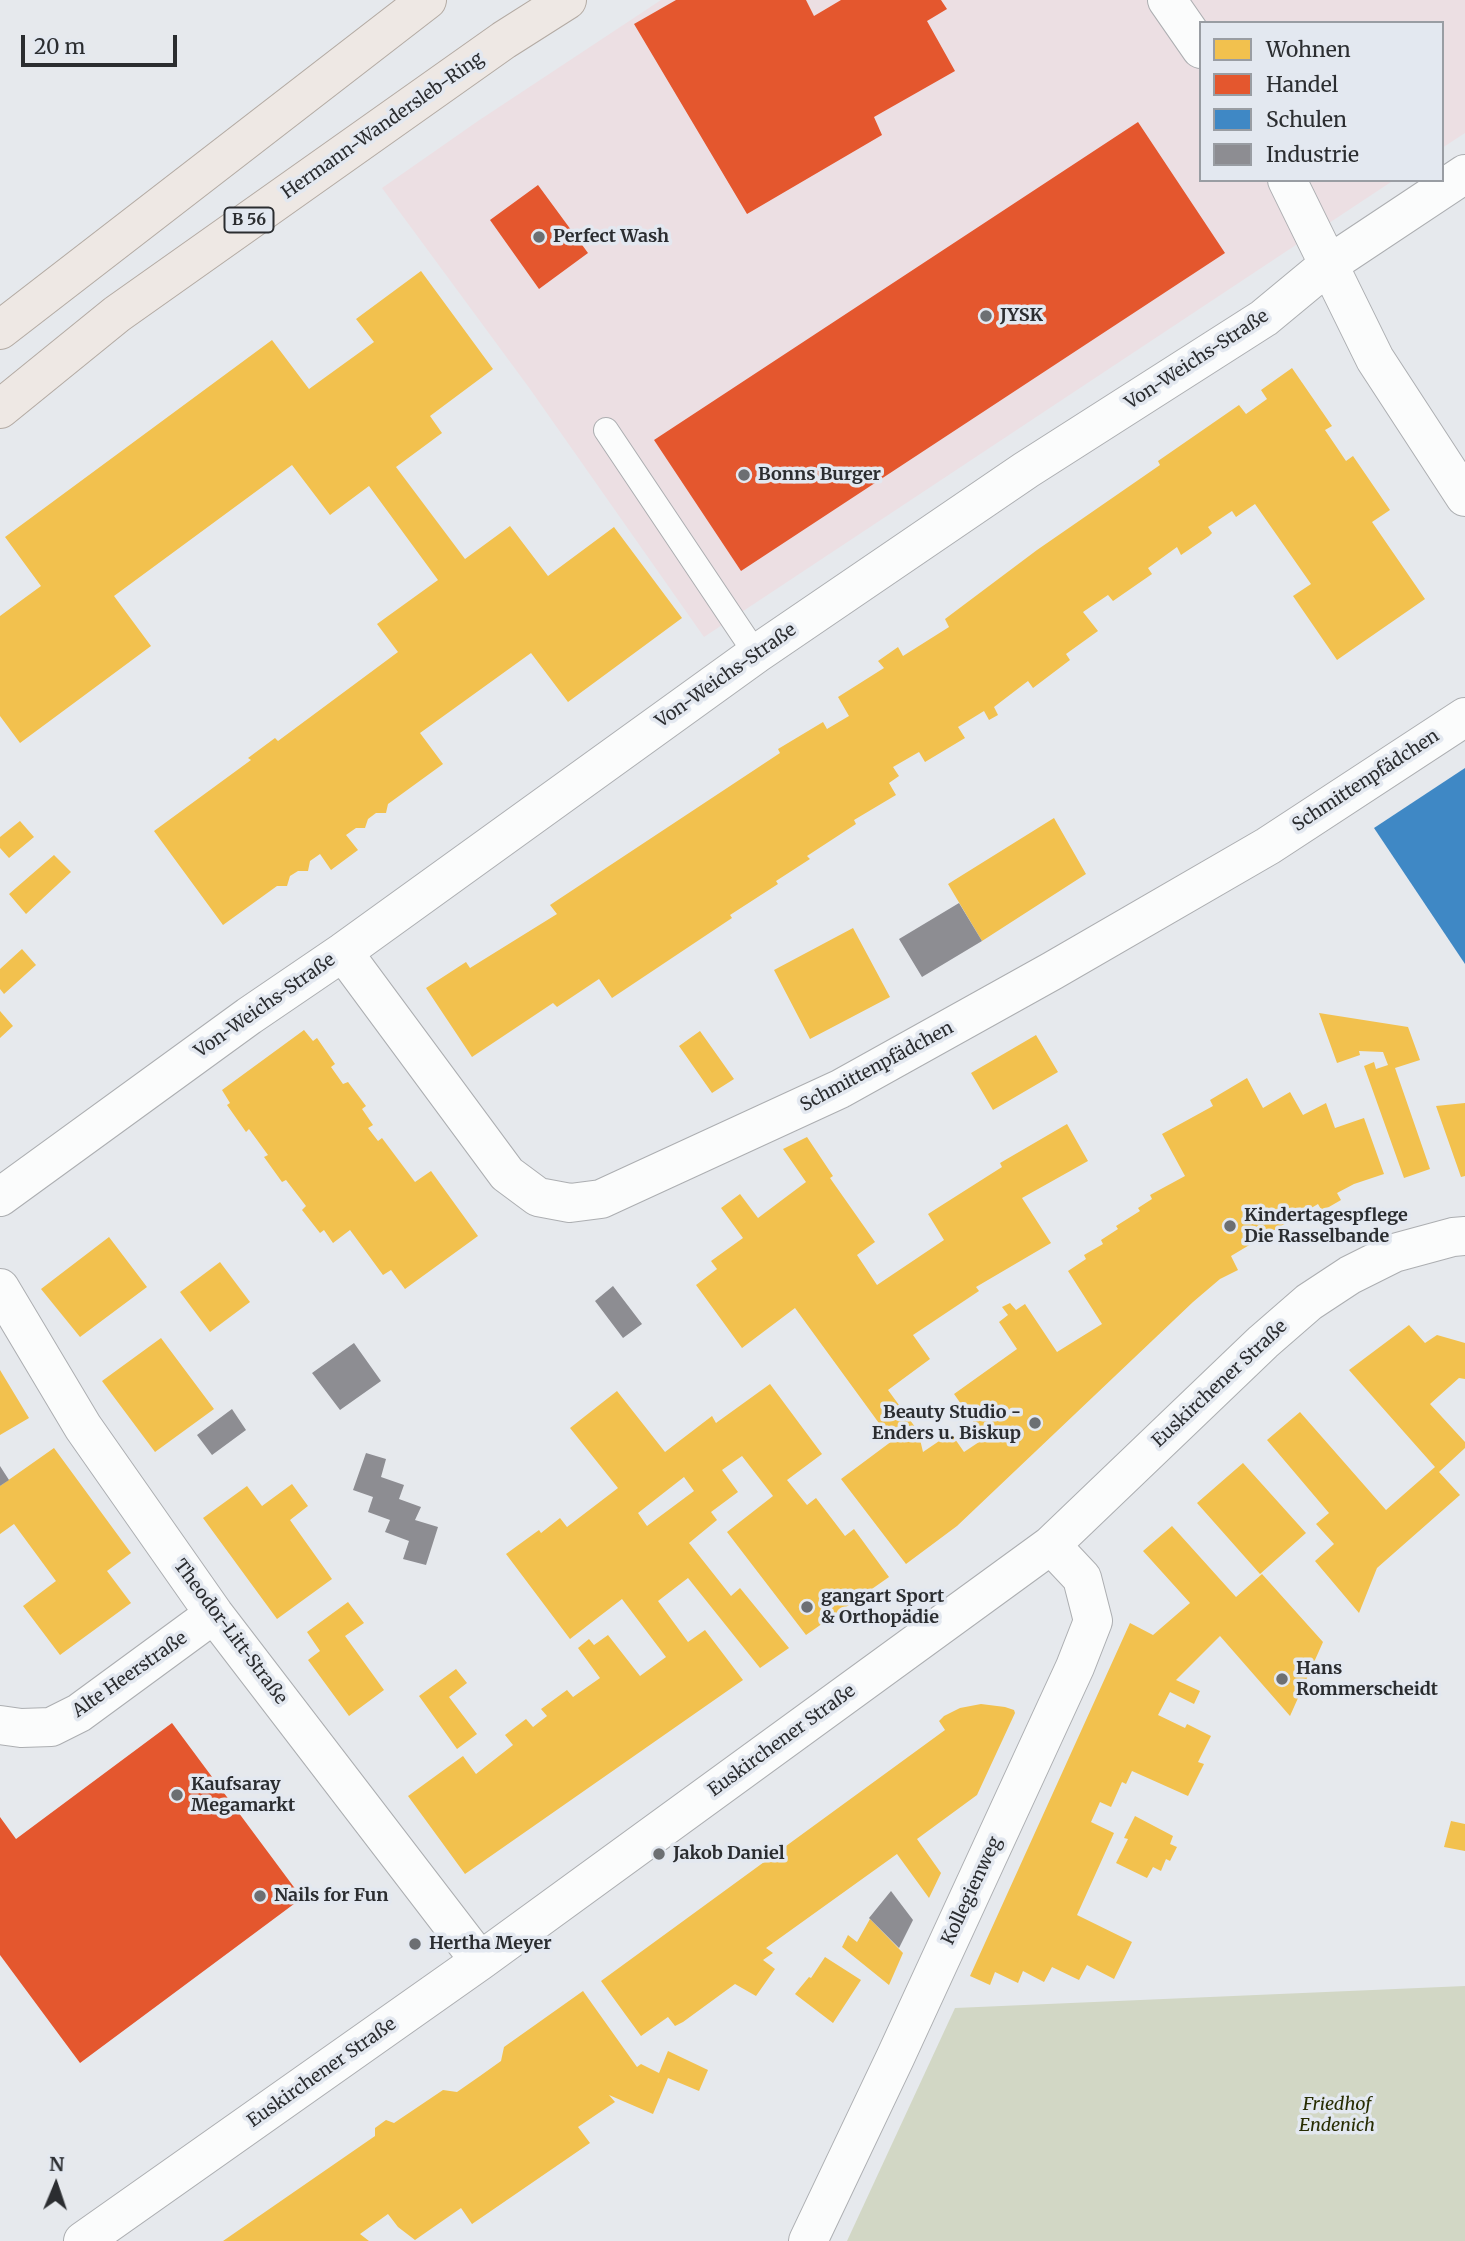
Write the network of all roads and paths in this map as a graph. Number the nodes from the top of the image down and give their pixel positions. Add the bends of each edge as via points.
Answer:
1 (427, 0) edge
2 (567, 0) edge
3 (1167, 0) edge
4 (1199, 46) edge
5 (1465, 174) edge
6 (1288, 182) edge
7 (1328, 265) junction
8 (0, 330) edge
9 (0, 409) edge
10 (606, 430) dead end
11 (1465, 497) edge
12 (756, 654) junction
13 (1465, 716) edge
14 (342, 952) junction
15 (0, 1197) edge
16 (1465, 1236) edge
17 (0, 1288) edge
18 (1051, 1545) junction
19 (214, 1614) junction
20 (0, 1725) edge
21 (480, 1961) junction
22 (83, 2241) edge
23 (808, 2241) edge

1 - 8 main road
2 - 9 main road, Hermann-Wandersleb-Ring / B 56 via 117,314
3 - 4 street
5 - 7 street, Von-Weichs-Straße
6 - 7 street
7 - 11 street via 1375,359
7 - 12 street, Von-Weichs-Straße via 1264,318 1026,470
10 - 12 lane
12 - 14 street, Von-Weichs-Straße
13 - 14 street, Schmittenpfädchen via 1268,846 1040,978 840,1089 601,1199 570,1203 538,1197 508,1174
14 - 15 street, Von-Weichs-Straße
16 - 18 street, Euskirchener Straße via 1394,1253 1309,1302
17 - 19 street, Theodor-Litt-Straße via 83,1427
18 - 21 street, Euskirchener Straße
18 - 23 street, Kollegienweg via 1082,1578 1093,1621
19 - 20 street, Alte Heerstraße via 79,1713 51,1727
19 - 21 street, Theodor-Litt-Straße
21 - 22 street, Euskirchener Straße

